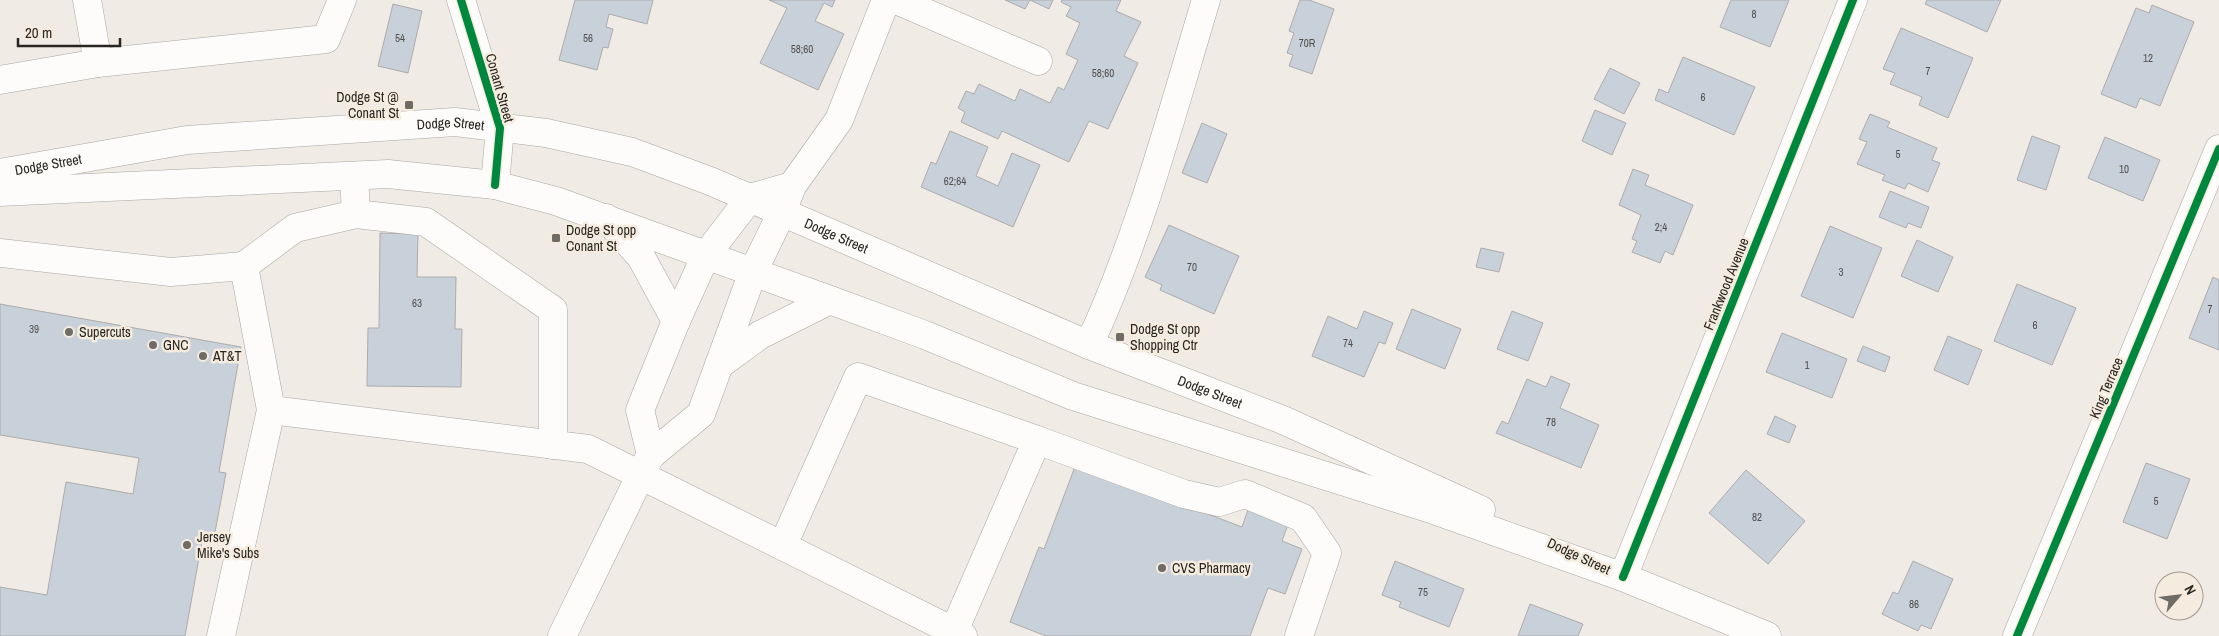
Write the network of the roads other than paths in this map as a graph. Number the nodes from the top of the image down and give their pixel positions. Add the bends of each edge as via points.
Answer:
1 (87, 0) edge
2 (342, 0) edge
3 (461, 0) edge
4 (886, 0) edge
5 (896, 0) edge
6 (1206, 0) edge
7 (1853, 0) edge
8 (1038, 62) dead end
9 (98, 64) junction
10 (0, 80) edge
11 (500, 128) junction
12 (2219, 149) edge
13 (0, 173) edge
14 (354, 176) junction
15 (495, 185) junction
16 (792, 186) junction
17 (0, 192) edge
18 (750, 198) junction
19 (782, 212) junction
20 (356, 214) junction
21 (606, 218) junction
22 (0, 253) edge
23 (706, 255) junction
24 (244, 266) junction
25 (753, 272) junction
26 (830, 300) junction
27 (676, 321) junction
28 (1090, 345) junction
29 (719, 365) junction
30 (271, 410) junction
31 (1037, 440) junction
32 (553, 445) junction
33 (646, 465) junction
34 (783, 545) junction
35 (1623, 577) junction
36 (959, 634) edge
37 (221, 636) edge
38 (562, 636) edge
39 (1299, 636) edge
40 (1767, 636) edge
41 (2017, 636) edge

1 - 9 main road
2 - 9 main road via 326,39
3 - 11 main road, Conant Street
4 - 16 main road via 840,120
5 - 8 main road
6 - 28 main road via 1152,180 1110,300
7 - 35 main road, Frankwood Avenue
9 - 10 main road
11 - 13 main road, Dodge Street via 455,122 187,140
11 - 15 main road, Conant Street
11 - 18 main road, Dodge Street via 546,133 632,152
12 - 41 main road, King Terrace
14 - 15 main road, Dodge Street via 388,174
14 - 17 main road, Dodge Street
14 - 20 main road
15 - 21 main road, Dodge Street
16 - 18 main road
16 - 19 main road
18 - 19 main road, Dodge Street
18 - 23 main road
19 - 25 main road
19 - 28 main road, Dodge Street
20 - 24 main road via 295,228
20 - 32 main road via 426,222 553,310
21 - 23 main road, Dodge Street
21 - 27 main road via 641,257
22 - 24 main road via 171,272
23 - 25 main road, Dodge Street
23 - 27 main road
24 - 30 main road
25 - 26 main road, Dodge Street
25 - 29 main road
26 - 29 main road via 760,335
26 - 35 main road, Dodge Street via 1073,396 1434,510
27 - 33 main road via 640,410
28 - 35 main road, Dodge Street via 1283,420
29 - 33 main road via 701,414
30 - 32 main road
30 - 37 main road
31 - 34 main road via 858,377
31 - 36 main road
31 - 39 main road via 1184,494 1219,502 1245,494 1304,518 1327,554
32 - 33 main road via 588,449
33 - 34 main road
33 - 38 main road
34 - 36 main road
35 - 40 main road, Dodge Street

